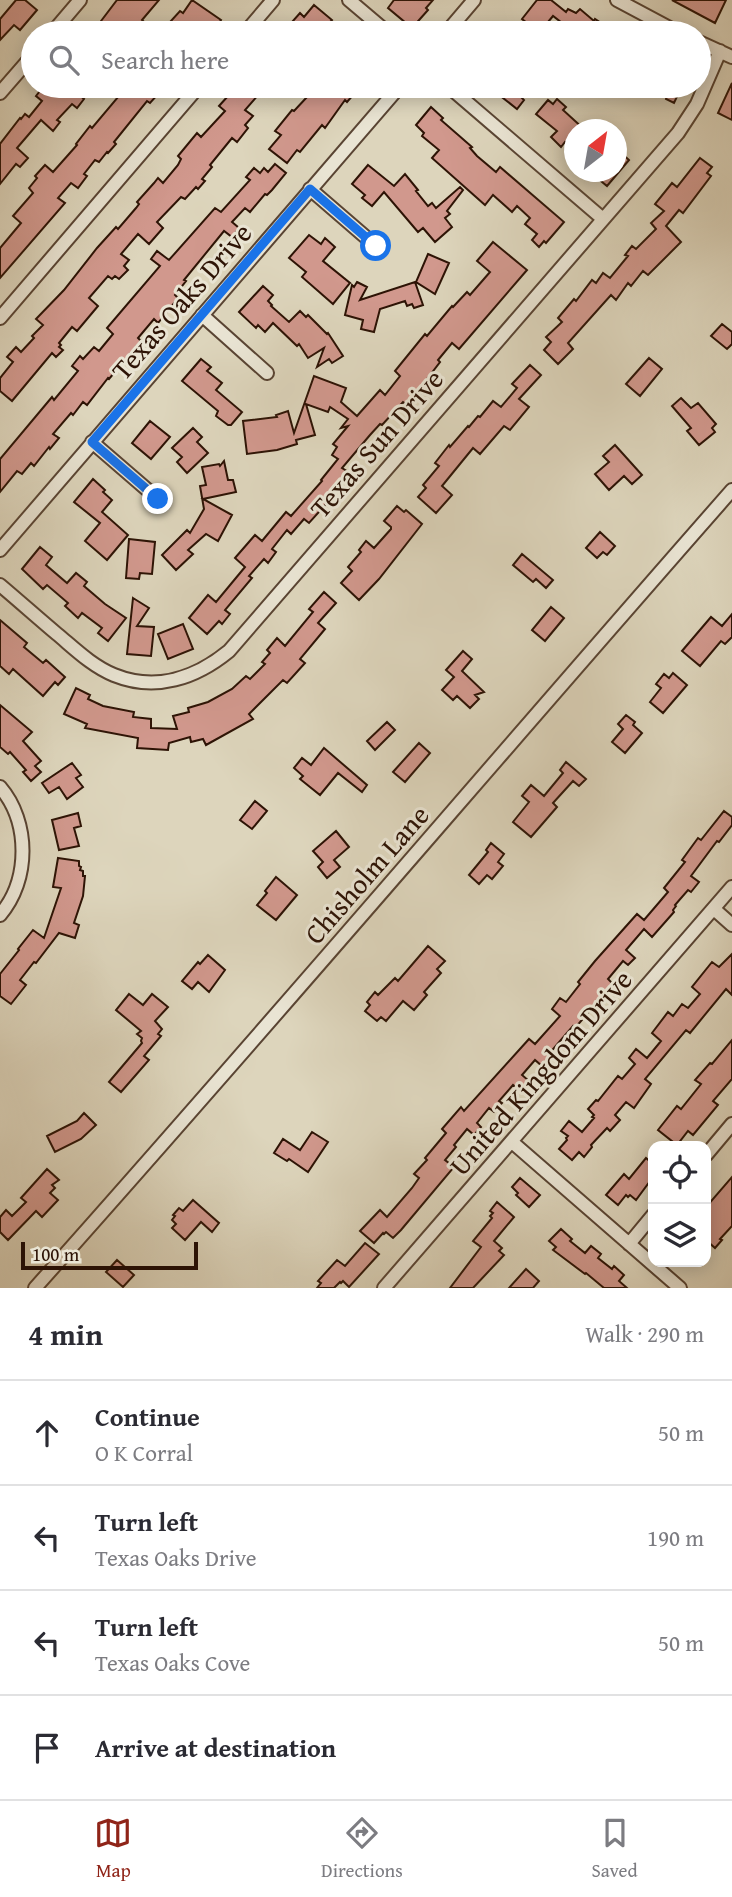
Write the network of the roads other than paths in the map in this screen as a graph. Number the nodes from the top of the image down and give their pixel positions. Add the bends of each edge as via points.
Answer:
1 (80, 0) edge
2 (273, 0) edge
3 (349, 0) edge
4 (474, 0) edge
5 (624, 2) edge
6 (62, 21) edge
7 (255, 21) edge
8 (374, 21) edge
9 (456, 21) edge
10 (658, 21) edge
11 (726, 54) edge
12 (21, 69) edge
13 (711, 80) edge
14 (0, 93) edge
15 (190, 98) edge
16 (390, 98) edge
17 (462, 98) edge
18 (700, 98) edge
19 (310, 189) junction
20 (603, 219) junction
21 (376, 246) dead end
22 (202, 315) junction
23 (0, 318) edge
24 (267, 373) dead end
25 (92, 442) junction
26 (732, 490) edge
27 (158, 499) dead end
28 (0, 550) edge
29 (0, 585) edge
30 (0, 787) edge
31 (732, 887) edge
32 (714, 909) junction
33 (0, 915) edge
34 (732, 925) edge
35 (732, 1124) edge
36 (512, 1142) junction
37 (711, 1148) edge
38 (648, 1221) edge
39 (629, 1244) junction
40 (35, 1288) edge
41 (384, 1288) edge
42 (680, 1288) edge

1 - 6 street
2 - 7 street
3 - 8 street
4 - 9 street
5 - 10 street
11 - 13 street, Texas Sun Drive
12 - 14 street
15 - 23 street
16 - 19 street, Texas Oaks Drive
17 - 20 street
18 - 20 street, Texas Sun Drive
19 - 21 street
19 - 22 street, Texas Oaks Drive
20 - 29 street, Texas Sun Drive via 215,663 197,673 156,683 114,675 88,660
22 - 24 street
22 - 25 street, Texas Oaks Drive
25 - 27 street
25 - 28 street, Texas Oaks Drive
26 - 40 street, Chisholm Lane
30 - 33 street via 17,815 22,863 15,892
31 - 32 street, United Kingdom Drive
32 - 34 street
32 - 36 street, United Kingdom Drive
35 - 37 street
36 - 39 street
36 - 41 street, United Kingdom Drive
38 - 39 street
39 - 42 street

